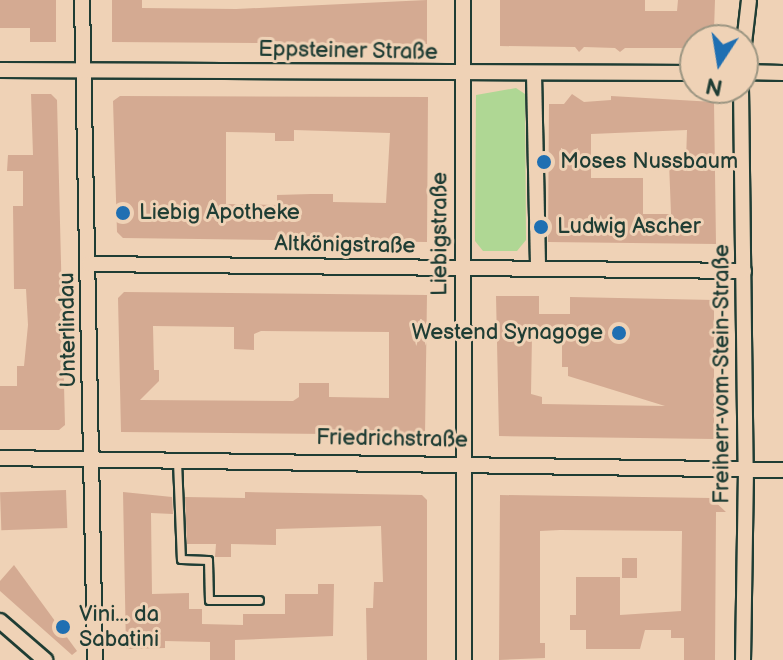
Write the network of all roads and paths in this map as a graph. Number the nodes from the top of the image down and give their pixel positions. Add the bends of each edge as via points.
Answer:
1 (82, 0) edge
2 (463, 0) edge
3 (749, 0) edge
4 (746, 24) edge
5 (0, 70) edge
6 (83, 70) junction
7 (759, 72) edge
8 (679, 73) edge
9 (783, 73) edge
10 (534, 74) junction
11 (462, 75) junction
12 (741, 104) edge
13 (89, 264) junction
14 (462, 268) junction
15 (538, 269) junction
16 (744, 271) junction
17 (0, 458) edge
18 (92, 458) junction
19 (177, 459) junction
20 (465, 462) junction
21 (746, 470) junction
22 (783, 470) edge
23 (259, 600) dead end
24 (0, 621) edge
25 (45, 660) edge
26 (95, 660) edge
27 (464, 660) edge
28 (743, 660) edge

1 - 6 street, Unterlindau
2 - 11 street, Liebigstraße
3 - 4 street
5 - 6 street, Eppsteiner Straße
6 - 11 street, Eppsteiner Straße
6 - 13 street, Unterlindau
7 - 9 street
8 - 10 street, Eppsteiner Straße
10 - 11 street, Eppsteiner Straße
10 - 15 street
11 - 14 street, Liebigstraße
12 - 16 street, Freiherr-vom-Stein-Straße
13 - 14 street, Altkönigstraße
13 - 18 street, Unterlindau
14 - 15 street, Altkönigstraße
14 - 20 street, Liebigstraße
15 - 16 street, Altkönigstraße
16 - 21 street, Freiherr-vom-Stein-Straße
17 - 18 street, Friedrichstraße
18 - 19 street, Friedrichstraße
18 - 26 street, Unterlindau
19 - 20 street, Friedrichstraße
19 - 23 lane via 181,559 208,560 209,600
20 - 21 street, Friedrichstraße
20 - 27 street, Liebigstraße
21 - 22 street, Friedrichstraße
21 - 28 street, Freiherr-vom-Stein-Straße
24 - 25 street

